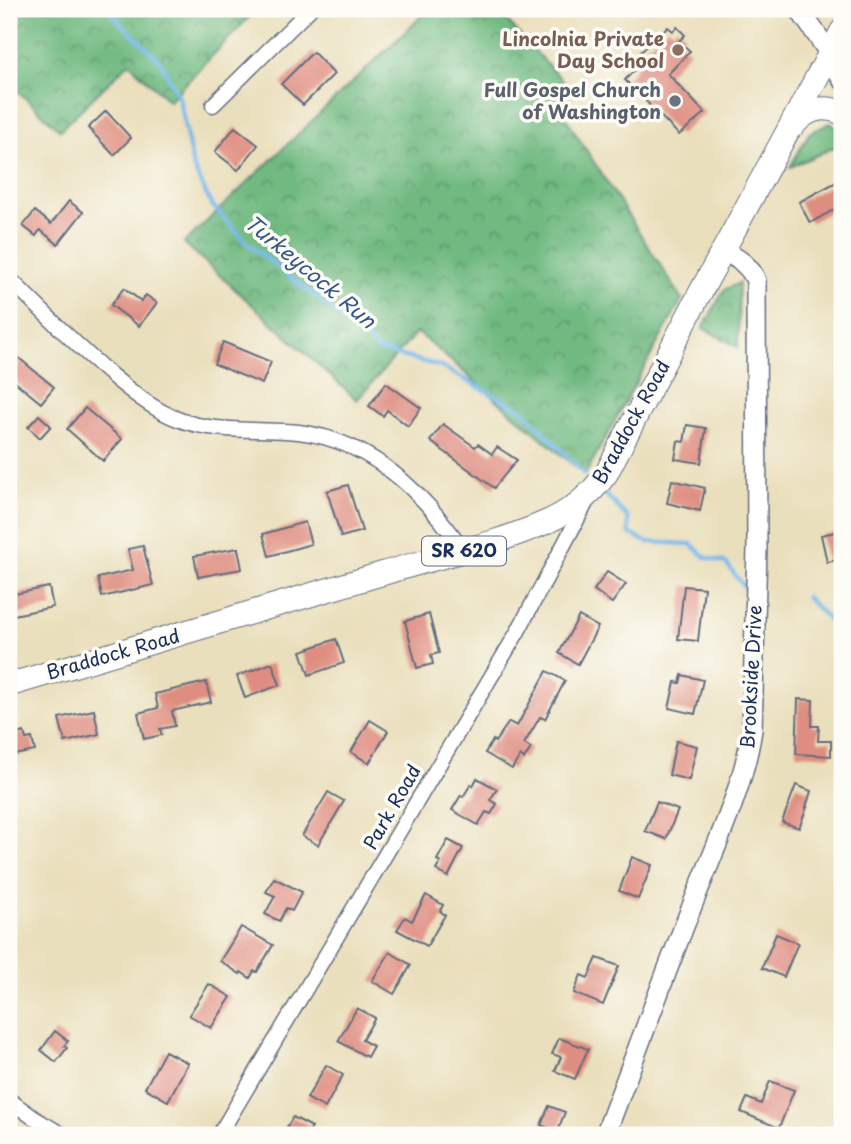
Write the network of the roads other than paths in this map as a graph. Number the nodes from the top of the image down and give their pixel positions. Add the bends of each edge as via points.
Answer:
1 (310, 9) edge
2 (799, 9) edge
3 (842, 31) edge
4 (830, 54) junction
5 (842, 79) edge
6 (213, 105) dead end
7 (842, 113) edge
8 (782, 140) junction
9 (723, 250) junction
10 (9, 278) edge
11 (591, 494) junction
12 (464, 551) junction
13 (9, 685) edge
14 (9, 1100) edge
15 (64, 1135) edge
16 (219, 1135) edge
17 (605, 1135) edge

1 - 6 street
2 - 4 street
3 - 4 main road, Braddock Road / SR 620
4 - 5 street
4 - 8 main road, Braddock Road / SR 620
7 - 8 main road via 826,109 807,112
8 - 9 main road, Braddock Road / SR 620
9 - 11 main road, Braddock Road / SR 620 via 606,474
9 - 17 street, Brookside Drive via 746,264 756,281 752,730 738,787
10 - 12 street via 93,360 162,412 199,425 315,435 359,449 416,493
11 - 12 main road, Braddock Road / SR 620 via 549,521
11 - 16 street, Park Road via 517,633
12 - 13 main road, Braddock Road / SR 620
14 - 15 street

